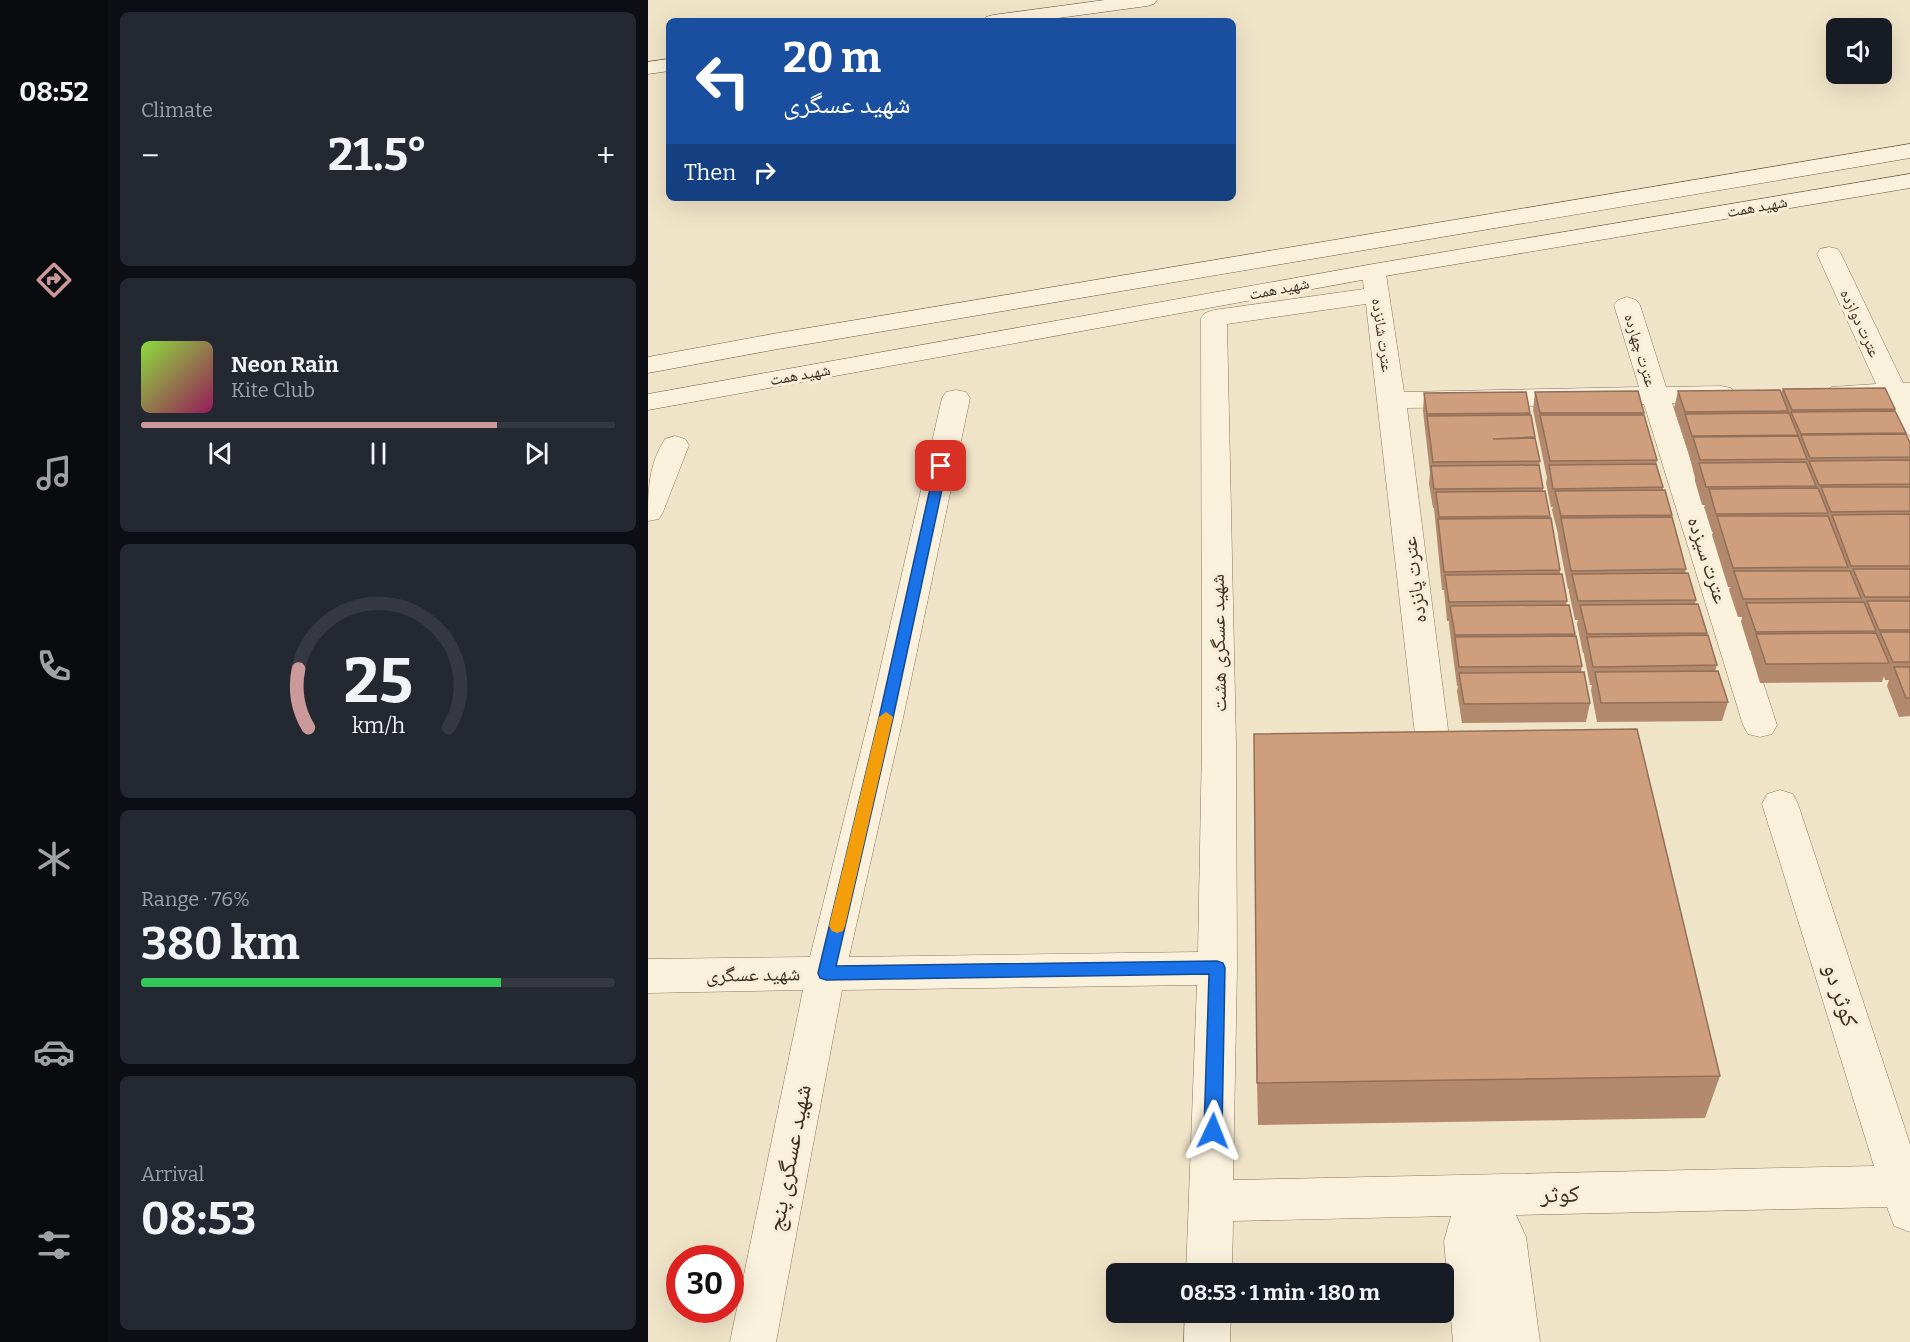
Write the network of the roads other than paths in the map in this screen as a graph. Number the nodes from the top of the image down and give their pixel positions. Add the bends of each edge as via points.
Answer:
1 (1147, 0) edge
2 (1015, 18) edge
3 (666, 65) edge
4 (648, 68) edge
5 (1910, 151) edge
6 (1789, 171) junction
7 (1910, 181) edge
8 (1818, 196) junction
9 (1829, 254) dead end
10 (1375, 283) junction
11 (1627, 305) dead end
12 (778, 341) junction
13 (648, 365) edge
14 (781, 377) junction
15 (1901, 392) edge
16 (1822, 393) edge
17 (1750, 394) edge
18 (1656, 396) junction
19 (956, 398) dead end
20 (1392, 400) junction
21 (648, 402) edge
22 (1910, 427) edge
23 (675, 445) dead end
24 (648, 512) edge
25 (1760, 725) dead end
26 (1435, 761) edge
27 (1780, 804) dead end
28 (1217, 968) junction
29 (826, 973) junction
30 (648, 976) edge
31 (1907, 1195) edge
32 (1479, 1196) junction
33 (1211, 1201) junction
34 (1209, 1263) edge
35 (1208, 1323) edge
36 (753, 1342) edge
37 (1207, 1342) edge
38 (1476, 1342) edge
39 (1517, 1342) edge

1 - 2 street
3 - 4 street
5 - 6 street, شهید همت
6 - 8 street
6 - 12 street, شهید همت
7 - 8 street, شهید همت
8 - 10 street, شهید همت
9 - 15 street, عترت دوازده
10 - 14 street, شهید همت
10 - 20 street, عترت شانزده
10 - 28 street, شهید عسگری هشت via 1214,318 1219,744
11 - 18 street, عترت چهارده
12 - 13 street, شهید همت
12 - 14 street
14 - 21 street, شهید همت
15 - 16 street
15 - 22 street, عترت دوازده
17 - 18 street
18 - 20 street
18 - 25 street, عترت سیزده
19 - 29 street, شهید عسگری پنج
20 - 26 street, عترت پانزده
23 - 24 street
27 - 31 street, کوثر دو
28 - 29 street, شهید عسگری
28 - 33 street, شهید عسگری هشت
29 - 30 street, شهید عسگری
29 - 36 street, شهید عسگری پنج
31 - 32 street, کوثر
32 - 33 street, کوثر
32 - 38 street via 1466,1241
32 - 39 street via 1504,1237
33 - 34 street, شهید عسگری هشت
35 - 37 street

